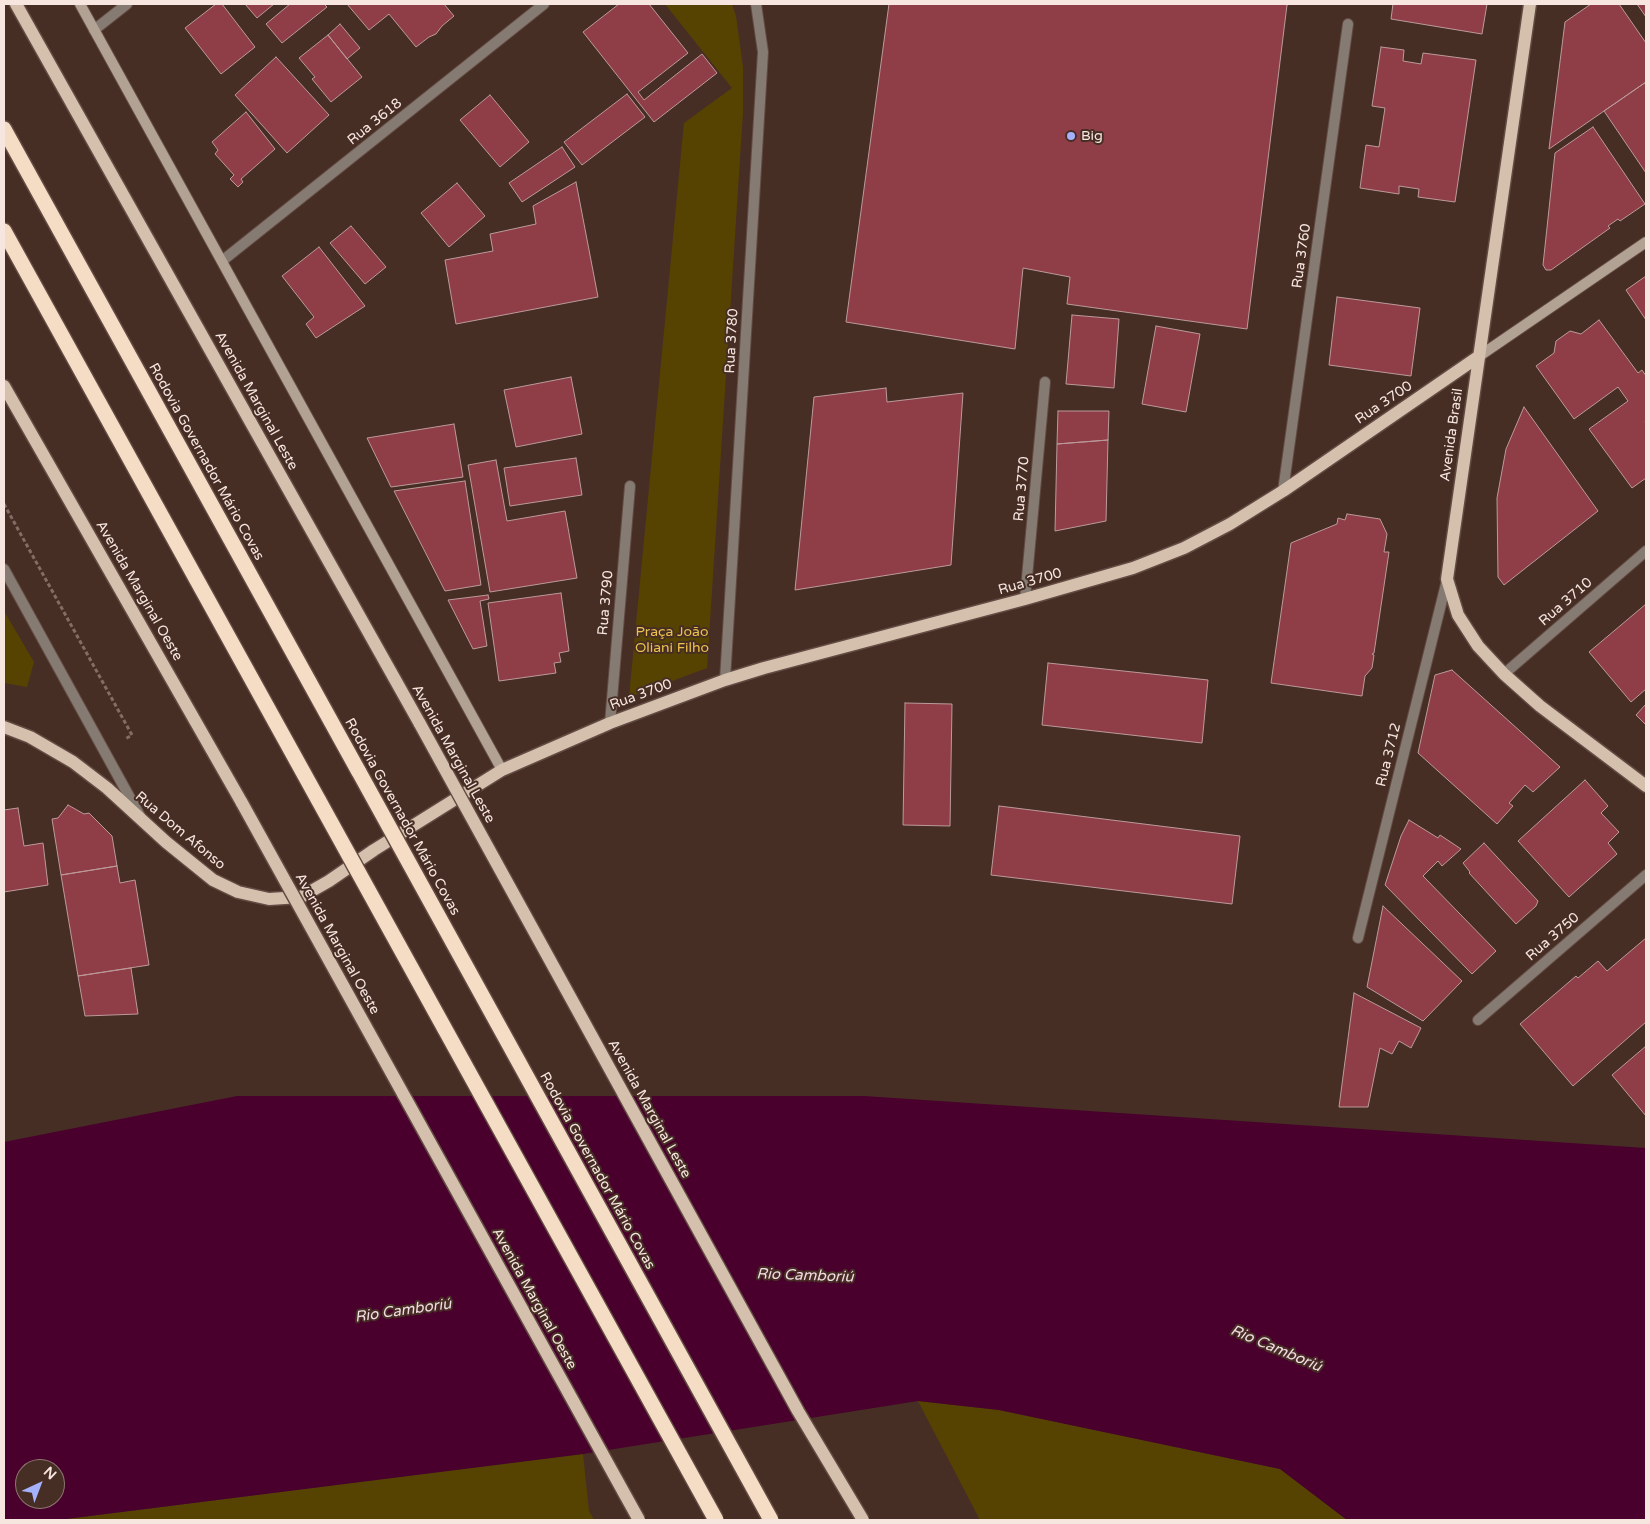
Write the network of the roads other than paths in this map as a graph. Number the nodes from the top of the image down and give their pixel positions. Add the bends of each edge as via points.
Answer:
1 (16, 4) edge
2 (80, 4) edge
3 (126, 4) edge
4 (544, 4) edge
5 (756, 4) edge
6 (1532, 5) edge
7 (1348, 24) dead end
8 (94, 30) junction
9 (4, 129) edge
10 (4, 231) edge
11 (1646, 242) edge
12 (222, 261) junction
13 (1478, 357) junction
14 (1045, 382) dead end
15 (4, 386) edge
16 (630, 486) dead end
17 (1283, 491) junction
18 (1646, 551) edge
19 (4, 568) edge
20 (1447, 578) junction
21 (1026, 600) junction
22 (1504, 674) junction
23 (725, 680) junction
24 (610, 723) junction
25 (4, 727) edge
26 (502, 770) junction
27 (1646, 786) edge
28 (143, 821) junction
29 (374, 850) joint
30 (1646, 875) edge
31 (1358, 938) dead end
32 (1478, 1020) dead end
33 (639, 1520) edge
34 (716, 1520) edge
35 (771, 1520) edge
36 (863, 1520) edge

1 - 36 main road, Avenida Marginal Leste, bridge via 420,724 798,1411
2 - 8 main road
3 - 8 street
4 - 12 street, Rua 3618
5 - 23 street, Rua 3780 via 763,52
6 - 13 main road, Avenida Brasil
7 - 17 street, Rua 3760
8 - 12 main road
9 - 35 highway, Rodovia Governador Mário Covas, bridge
10 - 34 highway, bridge
11 - 13 main road, Rua 3700
12 - 26 main road
13 - 17 main road, Rua 3700
13 - 20 main road, Avenida Brasil
14 - 21 street, Rua 3770
15 - 33 main road, Avenida Marginal Oeste, bridge via 242,803
16 - 24 street, Rua 3790
17 - 21 main road, Rua 3700 via 1184,548 1133,568
18 - 22 street, Rua 3710
19 - 28 street
20 - 22 main road, Avenida Brasil via 1458,614 1478,646
20 - 31 street, Rua 3712
21 - 23 main road, Rua 3700
22 - 27 main road, Avenida Brasil via 1540,706
23 - 24 main road, Rua 3700
24 - 26 main road, Rua 3700
25 - 28 main road, Rua Dom Afonso via 30,737 73,762
26 - 29 main road, Rua 3700
28 - 29 main road, Rua Dom Afonso via 213,880 238,892 269,898 301,897
30 - 32 street, Rua 3750

